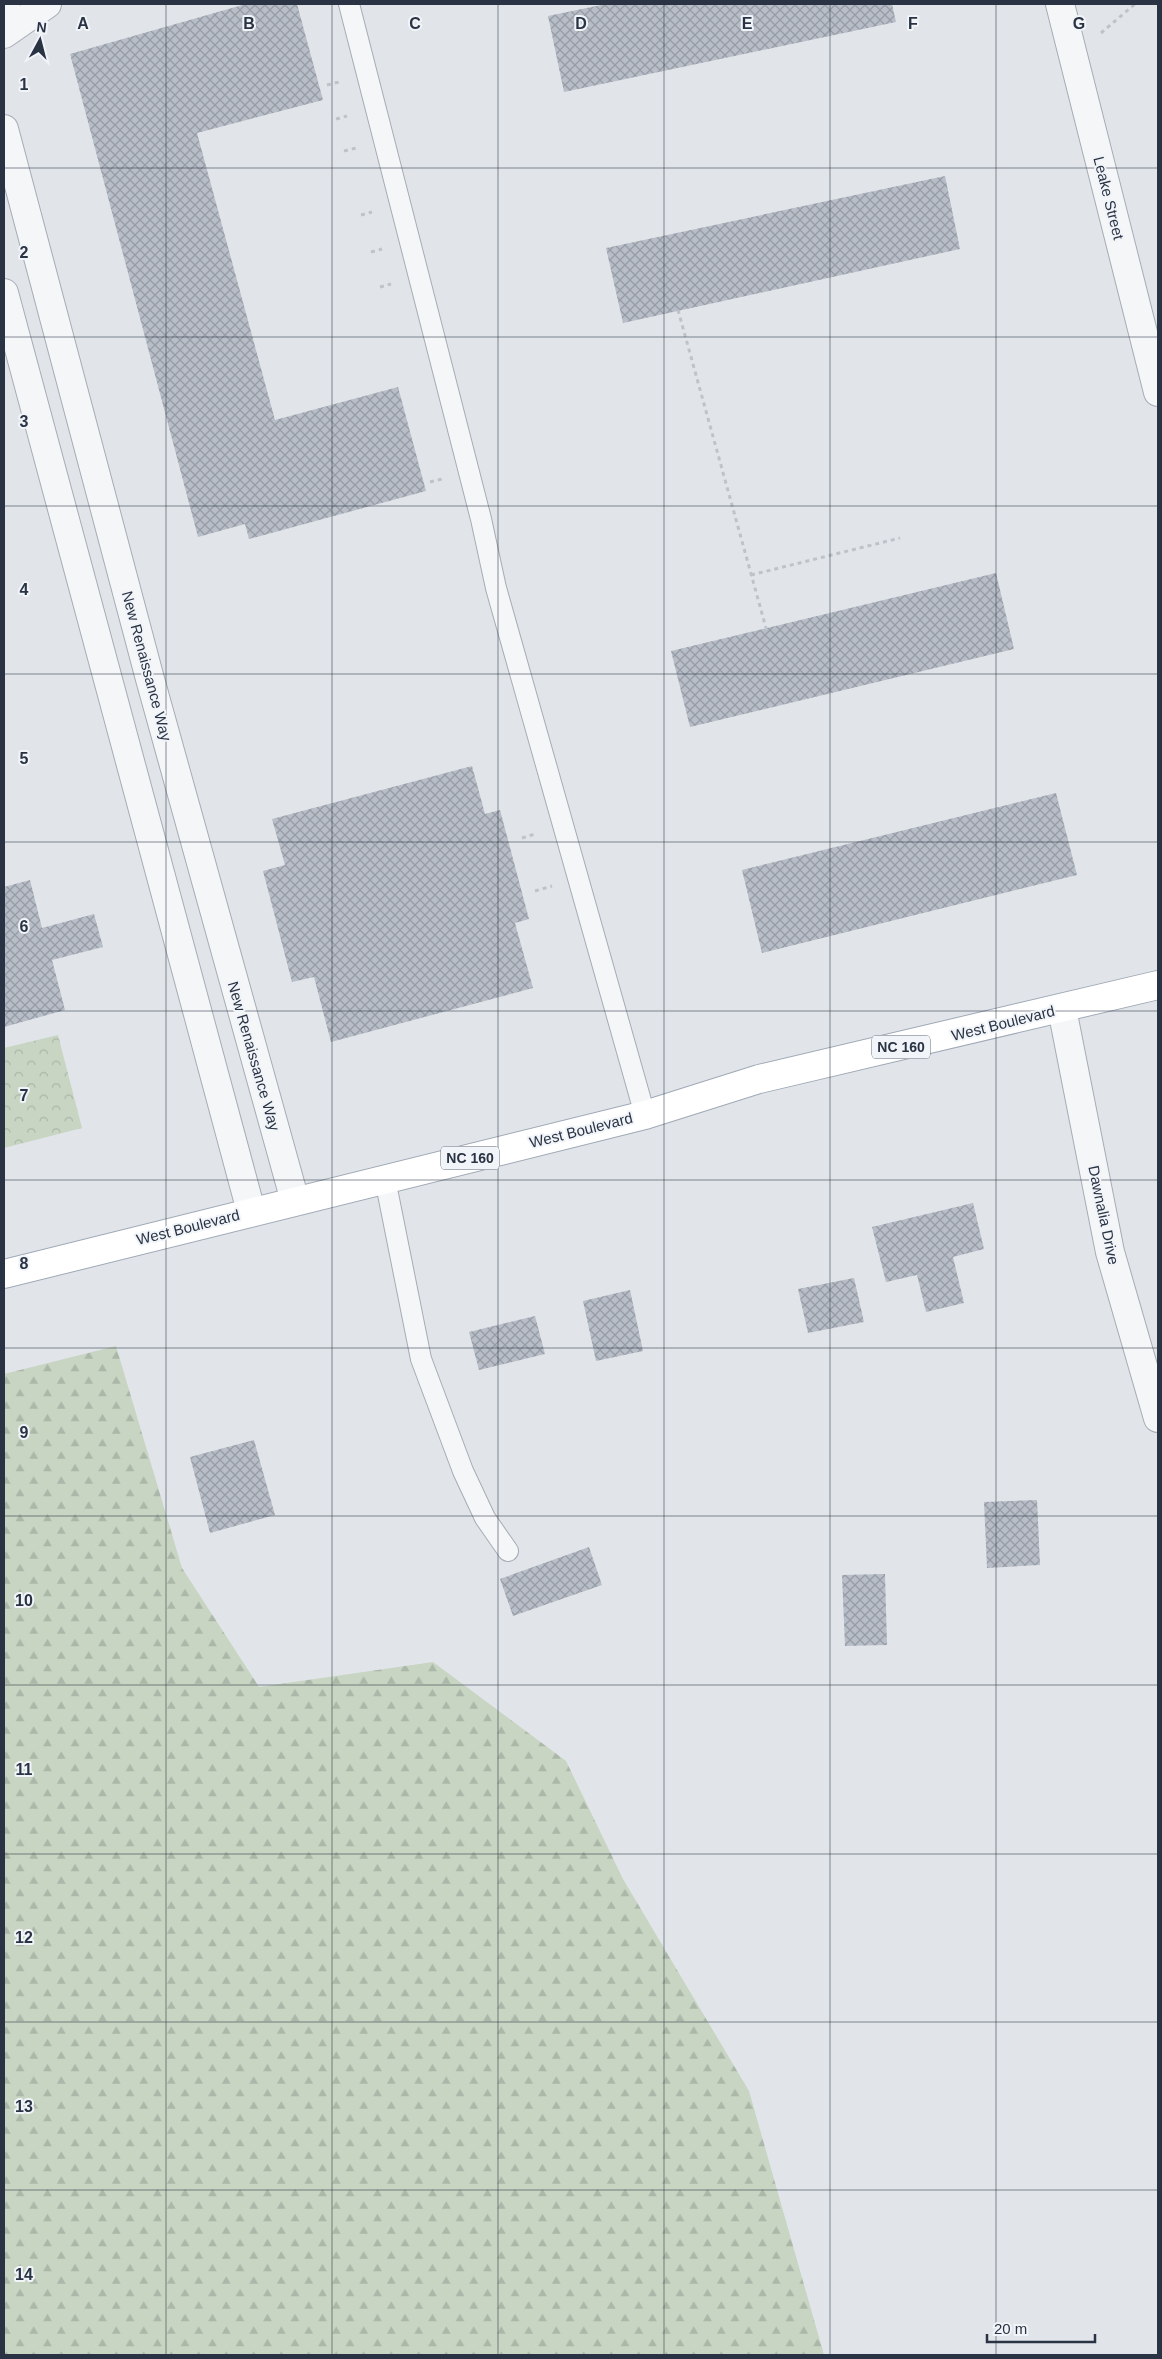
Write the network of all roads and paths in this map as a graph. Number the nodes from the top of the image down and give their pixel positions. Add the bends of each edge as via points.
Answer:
1 (6, 4) edge
2 (47, 4) edge
3 (349, 4) edge
4 (1060, 4) edge
5 (1135, 4) edge
6 (4, 23) edge
7 (4, 34) edge
8 (1099, 35) dead end
9 (4, 129) edge
10 (4, 293) edge
11 (678, 310) dead end
12 (1158, 392) edge
13 (900, 538) dead end
14 (751, 574) junction
15 (766, 628) dead end
16 (1158, 985) edge
17 (1062, 1009) junction
18 (645, 1115) junction
19 (385, 1179) junction
20 (295, 1201) junction
21 (251, 1211) junction
22 (4, 1274) edge
23 (1158, 1418) edge
24 (508, 1551) dead end

1 - 6 street
2 - 7 street
3 - 18 lane via 496,588
4 - 12 street, Leake Street
5 - 8 path
9 - 20 street, New Renaissance Way via 150,680
10 - 21 street
11 - 14 path
13 - 14 path
14 - 15 path
16 - 17 main road, West Boulevard / NC 160
17 - 18 main road, West Boulevard / NC 160 via 759,1080
17 - 23 street, Dawnalia Drive via 1110,1252
18 - 19 main road, West Boulevard / NC 160
19 - 20 main road, West Boulevard / NC 160
19 - 24 lane via 421,1359 484,1518
20 - 21 main road, West Boulevard / NC 160
21 - 22 main road, West Boulevard / NC 160

